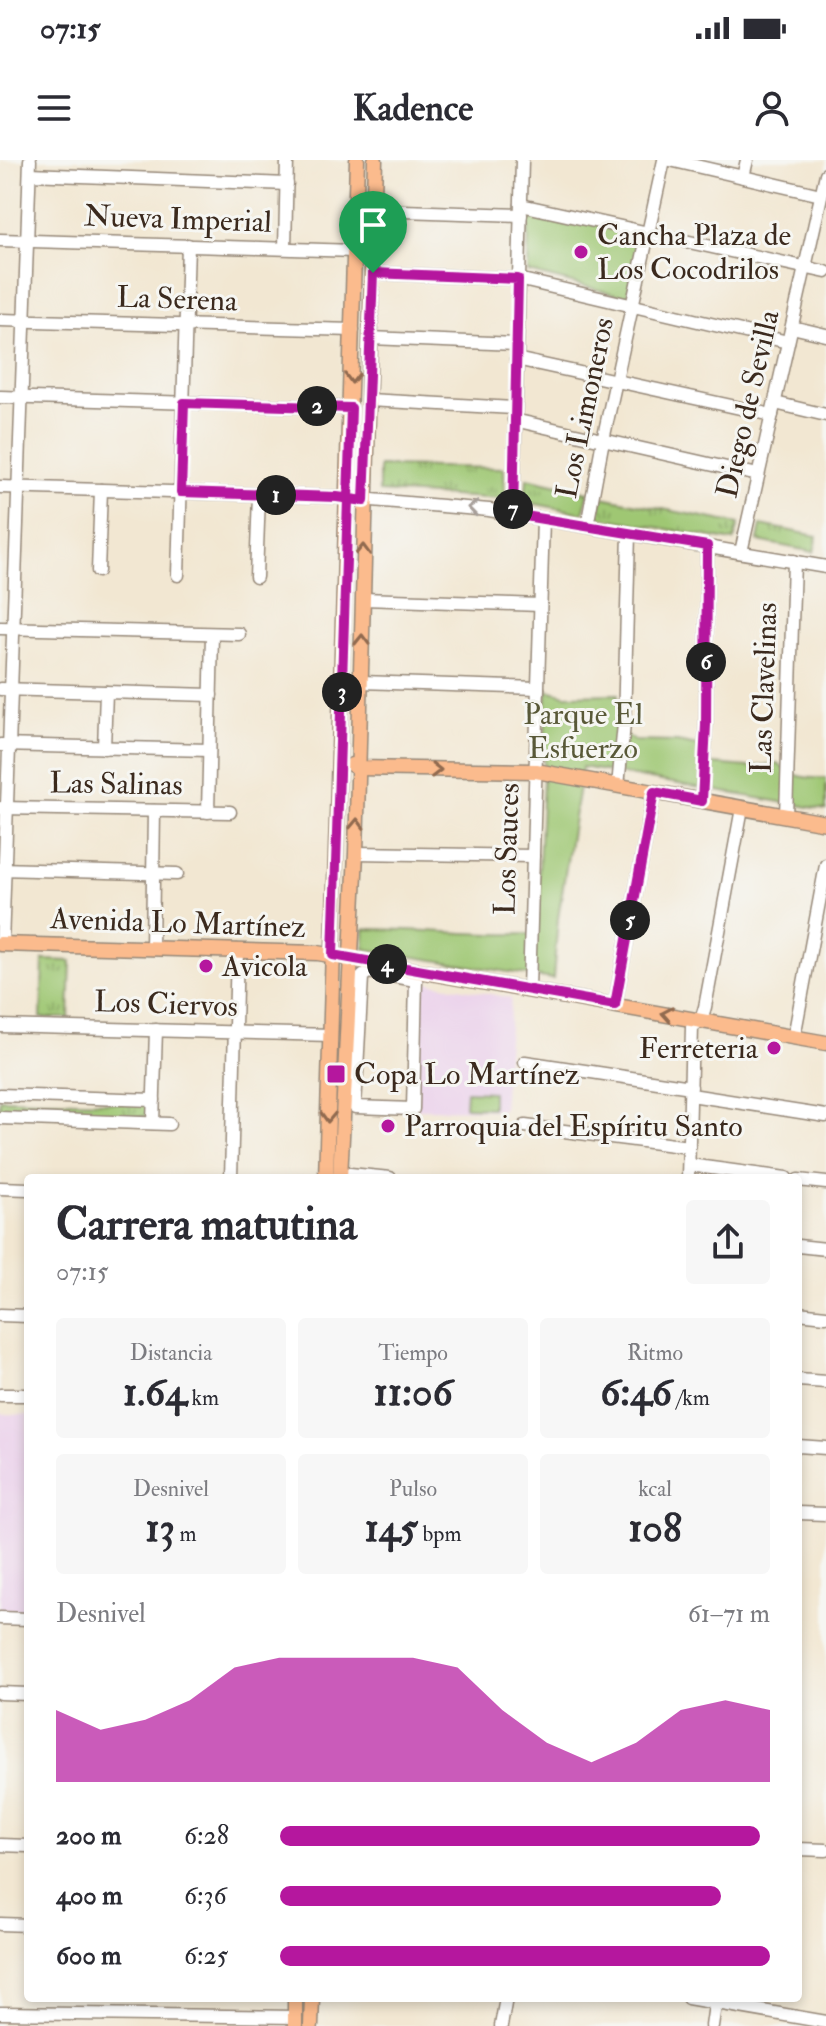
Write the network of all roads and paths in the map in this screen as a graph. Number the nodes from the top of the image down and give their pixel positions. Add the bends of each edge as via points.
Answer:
1 (30, 160) edge
2 (287, 160) edge
3 (357, 160) edge
4 (375, 160) edge
5 (522, 160) edge
6 (670, 160) edge
7 (747, 160) edge
8 (30, 174) junction
9 (826, 174) edge
10 (743, 177) junction
11 (287, 184) junction
12 (821, 195) junction
13 (374, 210) junction
14 (521, 210) junction
15 (822, 213) edge
16 (648, 233) junction
17 (0, 240) edge
18 (27, 241) junction
19 (188, 245) junction
20 (285, 248) junction
21 (355, 251) junction
22 (805, 268) junction
23 (826, 272) edge
24 (373, 273) junction
25 (518, 279) junction
26 (632, 306) junction
27 (0, 320) edge
28 (24, 320) junction
29 (186, 325) junction
30 (792, 327) junction
31 (353, 330) junction
32 (826, 335) edge
33 (370, 338) junction
34 (788, 342) junction
35 (516, 344) junction
36 (516, 359) junction
37 (616, 381) junction
38 (0, 397) edge
39 (22, 398) junction
40 (368, 400) junction
41 (184, 403) junction
42 (351, 408) junction
43 (773, 409) junction
44 (514, 414) junction
45 (826, 415) edge
46 (603, 440) junction
47 (758, 475) junction
48 (0, 487) edge
49 (18, 488) junction
50 (101, 490) junction
51 (181, 492) junction
52 (259, 495) junction
53 (349, 498) junction
54 (364, 501) junction
55 (513, 514) junction
56 (543, 519) junction
57 (587, 526) junction
58 (629, 533) junction
59 (707, 546) junction
60 (741, 552) junction
61 (794, 561) junction
62 (826, 565) edge
63 (98, 571) dead end
64 (178, 575) dead end
65 (256, 577) dead end
66 (363, 599) junction
67 (540, 605) junction
68 (7, 628) edge
69 (212, 634) junction
70 (239, 634) dead end
71 (361, 682) junction
72 (538, 688) junction
73 (6, 689) edge
74 (106, 692) junction
75 (211, 695) junction
76 (5, 745) edge
77 (104, 748) junction
78 (209, 750) junction
79 (340, 753) junction
80 (358, 768) junction
81 (536, 771) junction
82 (618, 786) junction
83 (654, 792) junction
84 (702, 801) junction
85 (4, 808) edge
86 (742, 808) junction
87 (154, 811) junction
88 (208, 812) junction
89 (230, 812) dead end
90 (786, 816) junction
91 (826, 823) edge
92 (356, 853) junction
93 (533, 856) junction
94 (826, 865) edge
95 (2, 869) edge
96 (153, 873) junction
97 (177, 874) dead end
98 (1, 944) edge
99 (152, 948) junction
100 (237, 950) junction
101 (333, 955) junction
102 (351, 957) junction
103 (529, 989) junction
104 (615, 1005) junction
105 (701, 1020) junction
106 (0, 1026) edge
107 (156, 1030) junction
108 (235, 1032) junction
109 (331, 1035) junction
110 (794, 1037) junction
111 (826, 1043) edge
112 (525, 1062) dead end
113 (691, 1091) junction
114 (0, 1095) edge
115 (154, 1100) junction
116 (413, 1109) joint
117 (826, 1116) edge
118 (0, 1118) edge
119 (153, 1123) junction
120 (169, 1124) dead end
121 (525, 1126) dead end
122 (689, 1147) junction
123 (689, 1172) edge
124 (231, 1174) edge
125 (335, 1174) edge
126 (335, 1174) edge
127 (721, 1174) edge
128 (802, 1180) edge
129 (826, 1183) edge
130 (0, 1188) edge
131 (24, 1189) edge
132 (802, 1246) edge
133 (826, 1249) edge
134 (802, 1313) edge
135 (0, 1315) edge
136 (24, 1316) edge
137 (826, 1316) edge
138 (802, 1380) edge
139 (826, 1382) edge
140 (0, 1395) edge
141 (24, 1395) edge
142 (802, 1446) edge
143 (826, 1448) edge
144 (802, 1513) edge
145 (826, 1514) edge
146 (0, 1618) edge
147 (24, 1619) edge
148 (0, 1693) edge
149 (24, 1694) edge
150 (0, 1845) edge
151 (24, 1846) edge
152 (802, 1849) edge
153 (826, 1850) edge
154 (0, 1924) edge
155 (24, 1925) edge
156 (312, 2002) edge
157 (505, 2002) edge
158 (716, 2002) edge
159 (725, 2002) edge
160 (772, 2002) edge
161 (772, 2013) junction
162 (6, 2017) edge
163 (137, 2020) edge
164 (211, 2021) edge
165 (295, 2022) edge
166 (826, 2022) edge
167 (311, 2026) edge
168 (501, 2026) edge
169 (712, 2026) edge

1 - 8 street
2 - 11 street
3 - 21 main road
4 - 13 main road
5 - 14 street
6 - 10 street
6 - 16 street, Los Limoneros
7 - 10 street
8 - 11 street
8 - 18 street
9 - 12 street, Diego de Sevilla
10 - 12 street
11 - 20 street
12 - 15 street, Diego de Sevilla
13 - 14 street
13 - 24 main road
14 - 16 street
14 - 25 street
15 - 22 street, Diego de Sevilla
16 - 22 street
16 - 26 street, Los Limoneros
17 - 18 street, Nueva Imperial
18 - 19 street, Nueva Imperial
18 - 28 street
19 - 20 street, Nueva Imperial
19 - 29 street
20 - 21 street, Nueva Imperial
21 - 31 main road
22 - 23 street
22 - 30 street, Diego de Sevilla
24 - 25 street
24 - 33 main road
25 - 26 street
25 - 35 street
26 - 34 street
26 - 37 street, Los Limoneros
27 - 28 street, La Serena
28 - 29 street, La Serena
28 - 39 street
29 - 31 street, La Serena
29 - 41 street
30 - 32 street
30 - 34 street, Diego de Sevilla
31 -> 42 main road
33 - 35 street
33 - 40 main road
34 - 43 street, Diego de Sevilla
35 - 36 street
36 - 37 street
36 - 44 street
37 - 43 street
37 - 46 street, Los Limoneros
38 - 39 street
39 - 41 street
39 - 49 street
40 - 44 street
40 - 54 main road
41 - 42 street
41 - 51 street
42 - 53 main road
43 - 45 street
43 - 47 street, Diego de Sevilla
44 - 46 street
44 - 55 street
46 - 47 street
46 - 57 street, Los Limoneros
47 - 60 street, Diego de Sevilla
48 - 49 street
49 - 50 street
49 - 68 street
50 - 51 street
50 - 63 street
51 - 52 street
51 - 64 street
52 - 53 street
52 - 65 street
53 - 54 street
53 - 79 main road
55 -> 54 street
66 -> 54 main road
55 - 56 street
56 - 57 street
56 - 67 street, Los Sauces
57 - 58 street
58 - 59 street
58 - 82 street
59 - 60 street
59 - 84 street
60 - 61 street
61 - 62 street
61 - 90 street, Las Clavelinas
66 - 67 street
71 -> 66 main road
67 - 72 street, Los Sauces
68 - 69 street
68 - 73 street
69 - 70 street
69 - 75 street
71 - 72 street
71 - 80 main road
72 - 81 street, Los Sauces
73 - 74 street
73 - 76 street
74 - 75 street
74 - 77 street
75 - 78 street
76 - 77 street
76 - 85 street
77 - 78 street
78 - 88 street
79 - 80 main road
79 - 101 main road
80 -> 81 main road
92 -> 80 main road
81 - 82 main road
81 - 93 street, Los Sauces
82 - 83 main road
83 - 84 main road
83 - 104 street
84 - 86 main road
85 - 87 street, Las Salinas
85 - 95 street
86 - 90 main road
86 - 105 street
87 - 88 street, Las Salinas
87 - 96 street
88 - 89 street, Las Salinas
90 - 91 main road
92 - 93 street
92 - 102 main road
93 - 103 street, Los Sauces
94 - 110 street
95 - 96 street
95 - 98 street
96 - 97 street
96 - 99 street
98 - 99 main road, Avenida Lo Martínez
99 - 100 main road, Avenida Lo Martínez
100 - 101 main road, Avenida Lo Martínez
100 - 108 street
101 - 102 main road, Avenida Lo Martínez
101 - 109 main road
102 - 103 main road, Avenida Lo Martínez
102 - 125 main road
103 - 104 main road, Avenida Lo Martínez
105 -> 104 main road, Avenida Lo Martínez
105 - 110 main road, Avenida Lo Martínez
105 - 113 street via 692,1027
106 - 107 street, Los Ciervos
107 - 108 street, Los Ciervos
107 - 115 street
108 - 109 street, Los Ciervos
108 - 124 street
109 -> 126 main road
110 - 111 main road, Avenida Lo Martínez
112 - 113 street
113 - 117 street
113 - 122 street
114 - 115 street
115 - 119 street
116 - 116 street via 355,1107 362,977 368,972 416,980
118 - 119 street
119 - 120 street
121 - 122 street
122 - 123 street
123 - 127 street
128 - 129 street
130 - 131 street
132 - 133 street
134 - 137 street
135 - 136 street
138 - 139 street
140 - 141 street
142 - 143 street
144 - 145 street
146 - 147 street
148 - 149 street
150 - 151 street
152 - 153 street
154 - 155 street
156 - 167 main road
157 - 168 street
158 - 169 street
159 - 161 street
160 - 161 street
161 - 166 street
162 - 163 street
163 - 164 street
164 - 165 street

